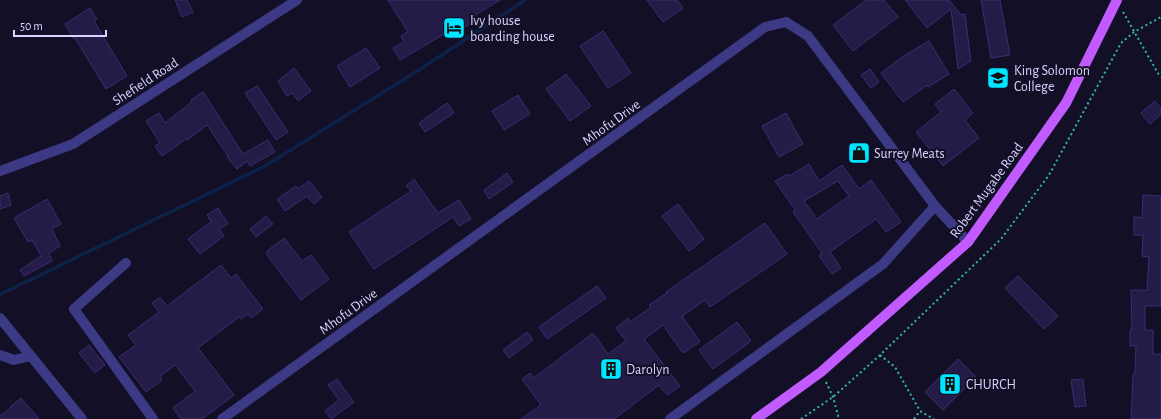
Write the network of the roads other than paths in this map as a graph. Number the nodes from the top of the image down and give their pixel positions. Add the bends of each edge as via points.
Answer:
1 (297, 0) edge
2 (1115, 1) edge
3 (0, 171) edge
4 (935, 206) junction
5 (968, 242) junction
6 (126, 263) dead end
7 (0, 318) edge
8 (0, 355) edge
9 (31, 356) junction
10 (82, 419) edge
11 (153, 419) edge
12 (222, 419) edge
13 (670, 419) edge
14 (756, 419) edge

1 - 3 street, Shefield Road via 73,144
2 - 5 main road, Robert Mugabe Road via 1066,103
4 - 5 street, Mhofu Drive
4 - 12 street, Mhofu Drive via 808,36 786,22 765,27
4 - 13 street via 883,264
5 - 14 main road, Robert Mugabe Road via 821,372
6 - 11 street via 74,309
7 - 9 street
8 - 9 street via 14,360
9 - 10 street

